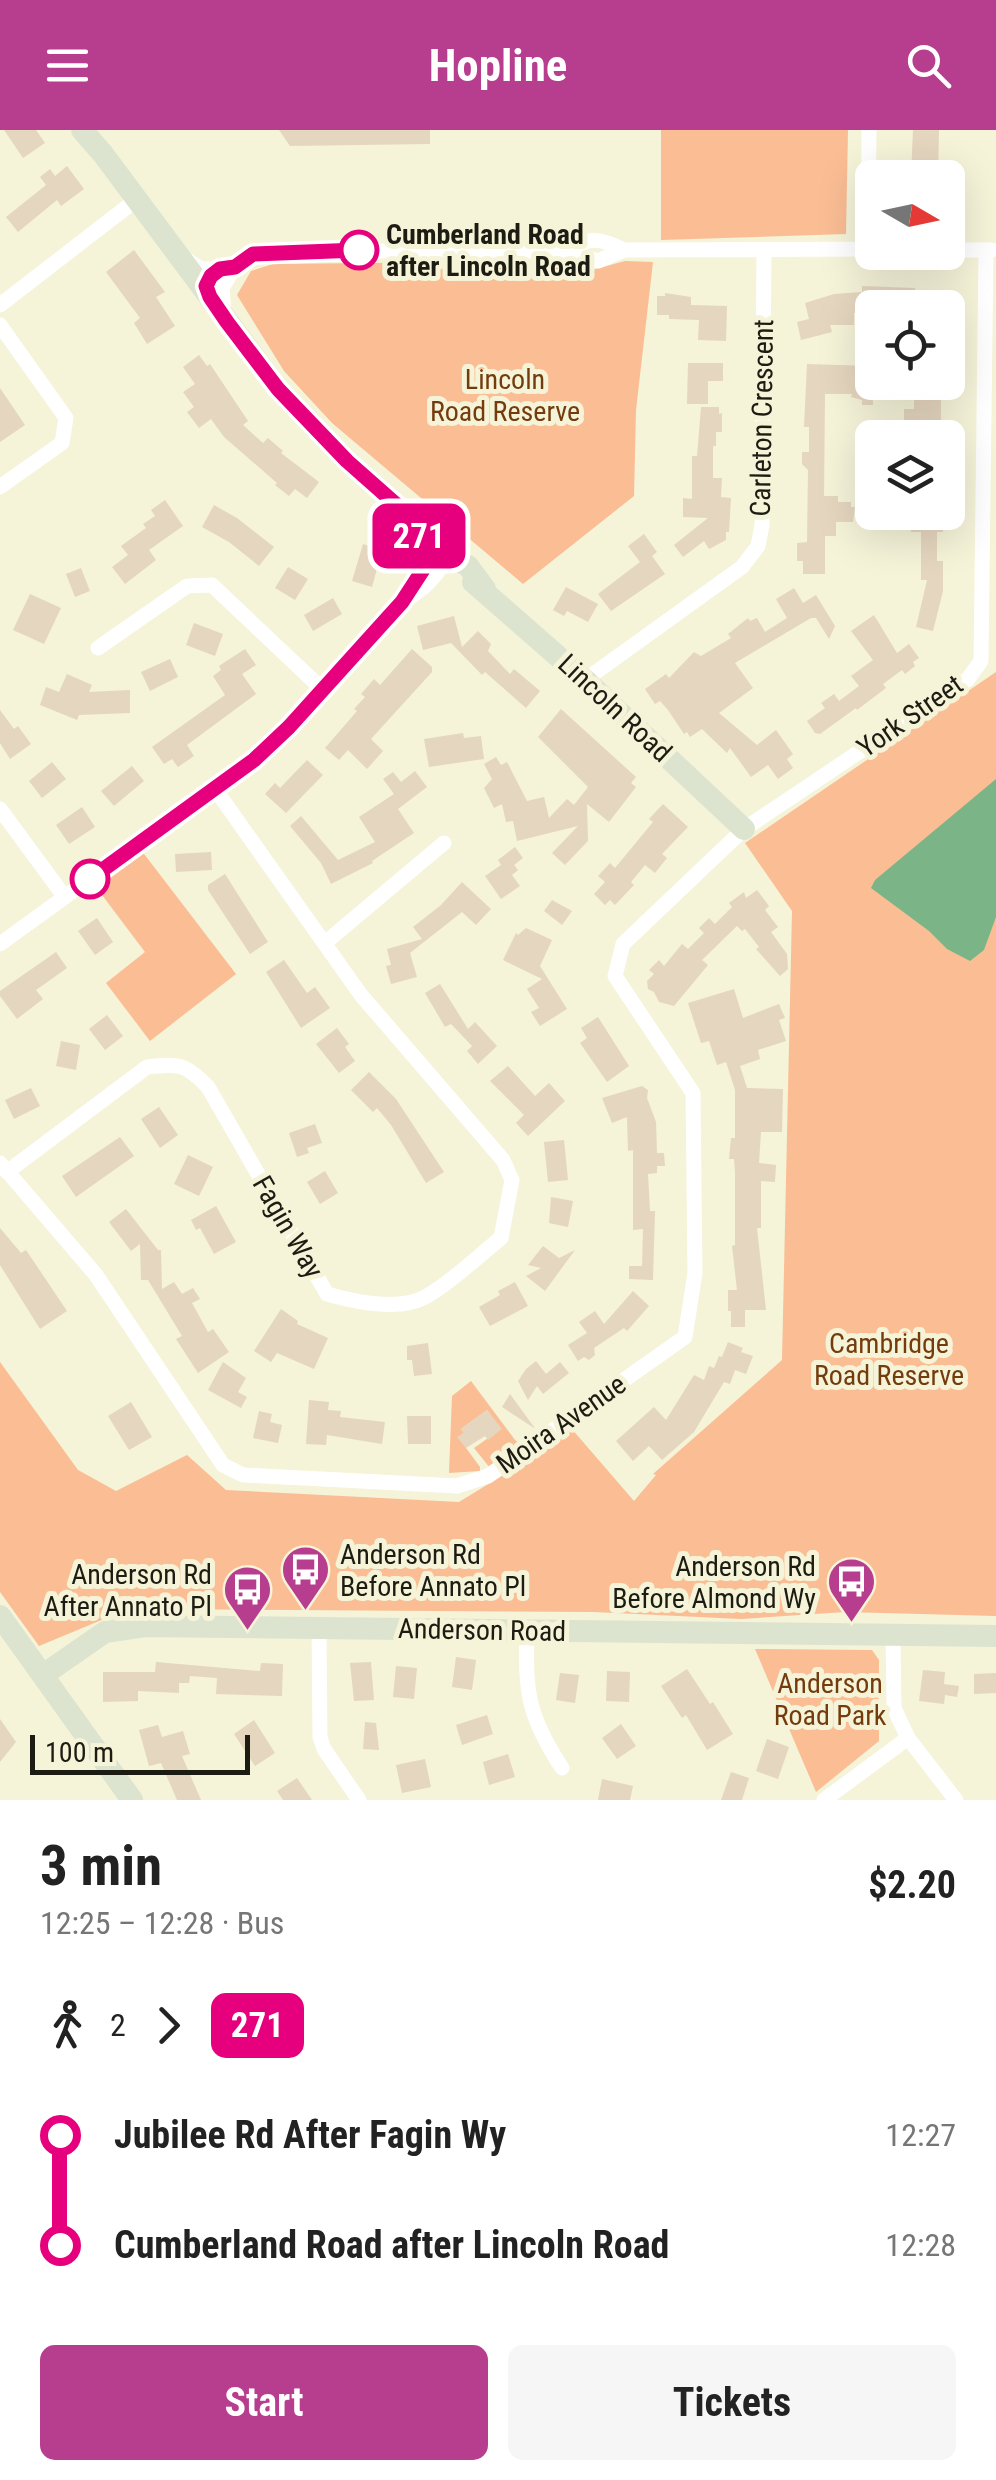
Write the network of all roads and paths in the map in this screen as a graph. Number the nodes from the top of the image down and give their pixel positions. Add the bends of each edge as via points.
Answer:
1 (82, 130) edge
2 (93, 130) edge
3 (869, 130) edge
4 (104, 154) junction
5 (869, 160) edge
6 (136, 200) junction
7 (855, 249) edge
8 (764, 250) junction
9 (965, 250) edge
10 (991, 250) edge
11 (215, 279) junction
12 (0, 305) edge
13 (0, 325) edge
14 (0, 487) edge
15 (440, 559) junction
16 (98, 648) dead end
17 (585, 680) junction
18 (322, 689) junction
19 (215, 789) junction
20 (0, 809) edge
21 (744, 829) junction
22 (444, 842) dead end
23 (64, 896) junction
24 (326, 942) junction
25 (0, 944) edge
26 (4, 1167) edge
27 (0, 1616) edge
28 (318, 1627) junction
29 (527, 1631) junction
30 (894, 1634) junction
31 (996, 1636) edge
32 (43, 1675) junction
33 (908, 1738) junction
34 (562, 1768) dead end
35 (132, 1800) edge
36 (359, 1800) edge
37 (824, 1800) edge
38 (956, 1800) edge

1 - 4 street, Lincoln Road
2 - 4 street, Lincoln Road
3 - 5 street
4 - 6 street, Lincoln Road
6 - 11 street, Lincoln Road via 177,252
6 - 12 street
7 - 8 street
8 - 11 street via 624,250 598,261 568,250 270,252 253,254
8 - 17 street, Carleton Crescent via 758,546 742,567
9 - 10 street
10 - 21 street, York Street via 981,661 968,680
11 - 15 street, Lincoln Road via 227,322 278,389 347,461 428,528
13 - 14 street via 66,418 62,443
15 - 17 street, Lincoln Road via 468,566
15 - 18 street via 422,592 402,602
16 - 18 street via 187,586 212,585
17 - 21 street, Lincoln Road
18 - 19 street via 254,760
19 - 23 street
19 - 24 street, Fagin Way
20 - 23 street
21 - 26 street, Moira Avenue via 624,944 615,976 693,1094 695,1273 684,1337 488,1476 457,1486 243,1475 224,1466 96,1274
22 - 24 street
23 - 25 street
24 - 26 street, Fagin Way via 360,996 502,1160 512,1180 501,1238 425,1298 353,1302 327,1294 208,1087 190,1068 147,1067
27 - 32 street
28 - 29 street, Anderson Road
28 - 32 street, Anderson Road via 114,1629
28 - 36 street via 320,1736
29 - 30 street, Anderson Road
29 - 34 street via 529,1704
30 - 31 street, Anderson Road
30 - 33 street via 894,1708
32 - 35 street
33 - 37 street
33 - 38 street

